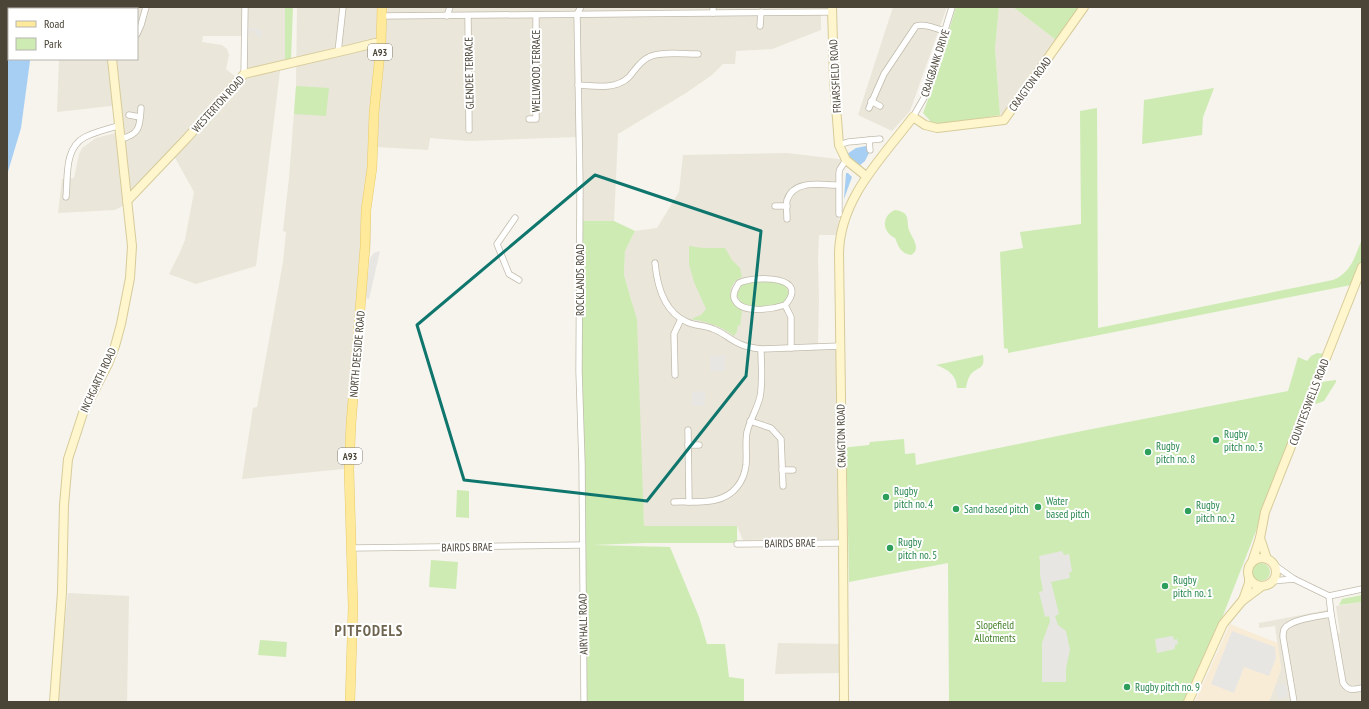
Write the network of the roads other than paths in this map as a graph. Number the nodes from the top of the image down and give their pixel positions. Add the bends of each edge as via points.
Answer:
1 (146, 7) edge
2 (245, 7) edge
3 (343, 7) edge
4 (450, 7) edge
5 (581, 7) edge
6 (952, 7) edge
7 (1084, 7) edge
8 (832, 9) edge
9 (713, 10) edge
10 (382, 12) edge
11 (761, 12) junction
12 (577, 14) junction
13 (536, 15) junction
14 (447, 16) junction
15 (468, 16) junction
16 (760, 26) dead end
17 (945, 31) junction
18 (138, 32) edge
19 (381, 43) junction
20 (338, 52) junction
21 (698, 54) dead end
22 (112, 60) edge
23 (244, 74) junction
24 (578, 85) junction
25 (871, 101) junction
26 (880, 106) dead end
27 (141, 108) dead end
28 (869, 108) dead end
29 (129, 115) dead end
30 (140, 117) junction
31 (913, 117) junction
32 (529, 119) dead end
33 (118, 126) junction
34 (469, 130) dead end
35 (120, 139) junction
36 (880, 139) dead end
37 (869, 140) junction
38 (839, 145) junction
39 (870, 150) dead end
40 (846, 160) junction
41 (866, 176) junction
42 (838, 185) junction
43 (66, 197) dead end
44 (127, 201) junction
45 (775, 206) dead end
46 (787, 206) junction
47 (839, 214) dead end
48 (515, 218) dead end
49 (787, 219) dead end
50 (655, 263) dead end
51 (1362, 267) edge
52 (519, 280) dead end
53 (785, 305) junction
54 (681, 319) junction
55 (840, 346) junction
56 (791, 348) junction
57 (760, 349) junction
58 (675, 375) dead end
59 (750, 421) junction
60 (688, 430) dead end
61 (688, 445) junction
62 (699, 445) dead end
63 (782, 470) junction
64 (793, 470) dead end
65 (782, 486) dead end
66 (674, 502) dead end
67 (689, 502) junction
68 (1260, 538) junction
69 (843, 543) junction
70 (737, 544) dead end
71 (582, 545) junction
72 (352, 548) junction
73 (1252, 562) junction
74 (1270, 562) junction
75 (1249, 578) junction
76 (1294, 579) junction
77 (1272, 581) junction
78 (1262, 586) junction
79 (1362, 590) edge
80 (1329, 596) junction
81 (1242, 601) junction
82 (1331, 614) junction
83 (1362, 688) edge
84 (54, 702) edge
85 (350, 702) edge
86 (584, 702) edge
87 (844, 702) edge
88 (1188, 702) edge
89 (1294, 702) edge

1 - 18 street
2 - 23 street
3 - 20 street
4 - 14 street
5 - 12 street
6 - 17 street, CRAIGBANK DRIVE
7 - 31 street, CRAIGTON ROAD via 1004,120 937,128
8 - 11 street
8 - 38 street, FRIARSFIELD ROAD
9 - 11 street
9 - 12 street
10 - 14 street
10 - 19 main road, NORTH DEESIDE ROAD / A93
11 - 16 street
12 - 13 street
12 - 24 street, ROCKLANDS ROAD
13 - 15 street
13 - 32 street, WELLWOOD TERRACE via 536,119
14 - 15 street
15 - 34 street, GLENDEE TERRACE
17 - 25 street via 924,25 916,26 884,74
17 - 31 street, CRAIGBANK DRIVE via 925,96
19 - 20 street, WESTERTON ROAD
19 - 72 main road, NORTH DEESIDE ROAD / A93 via 351,424 349,470
20 - 23 street, WESTERTON ROAD
21 - 24 street via 660,54 648,57 628,78 619,83 609,86
22 - 33 street, INCHGARTH ROAD
23 - 44 street, WESTERTON ROAD
24 - 71 street, ROCKLANDS ROAD
25 - 26 street
25 - 28 street
27 - 30 street
29 - 30 street
30 - 35 street via 134,135
31 - 41 street, CRAIGTON ROAD
33 - 35 street, INCHGARTH ROAD
33 - 43 street via 83,138 74,148 69,162
35 - 44 street, INCHGARTH ROAD
36 - 37 street
37 - 38 street
37 - 39 street
38 - 40 street
40 - 41 street
40 - 42 street via 840,169
41 - 55 street, CRAIGTON ROAD via 853,200 840,235
42 - 46 street via 800,186 790,194
42 - 47 street
44 - 84 street, INCHGARTH ROAD via 132,246 130,278 121,324 108,364 83,413 68,459
45 - 46 street
46 - 49 street
48 - 52 street via 497,244 508,274
50 - 54 street via 660,290 672,310
51 - 68 street, COUNTESSWELLS ROAD via 1265,512
53 - 53 street via 790,298 790,286 776,279 744,281 734,292 739,305 749,308 767,309
53 - 56 street via 791,317
54 - 57 street via 713,329 739,344
54 - 58 street via 674,334
55 - 56 street
55 - 69 street, CRAIGTON ROAD
56 - 57 street
57 - 59 street via 761,390
59 - 63 street via 771,428 780,440
59 - 67 street via 746,466 740,483 732,493 720,499
60 - 61 street
61 - 62 street
61 - 67 street
63 - 64 street
63 - 65 street
66 - 67 street
68 - 73 street, COUNTESSWELLS ROAD
68 - 74 street, COUNTESSWELLS ROAD
69 - 70 street, BAIRDS BRAE
69 - 87 street, CRAIGTON ROAD
71 - 72 street, BAIRDS BRAE
71 - 86 street, AIRYHALL ROAD
72 - 85 main road, NORTH DEESIDE ROAD / A93
73 - 74 street via 1259,558
73 - 75 street via 1248,569
74 - 76 street
74 - 77 street via 1275,573
75 - 78 street
75 - 81 street
76 - 77 street
76 - 80 street
77 - 78 street
78 - 81 street
79 - 80 street
80 - 82 street
81 - 88 street via 1220,630
82 - 83 street via 1343,683 1348,689
82 - 89 street via 1293,622 1283,631

